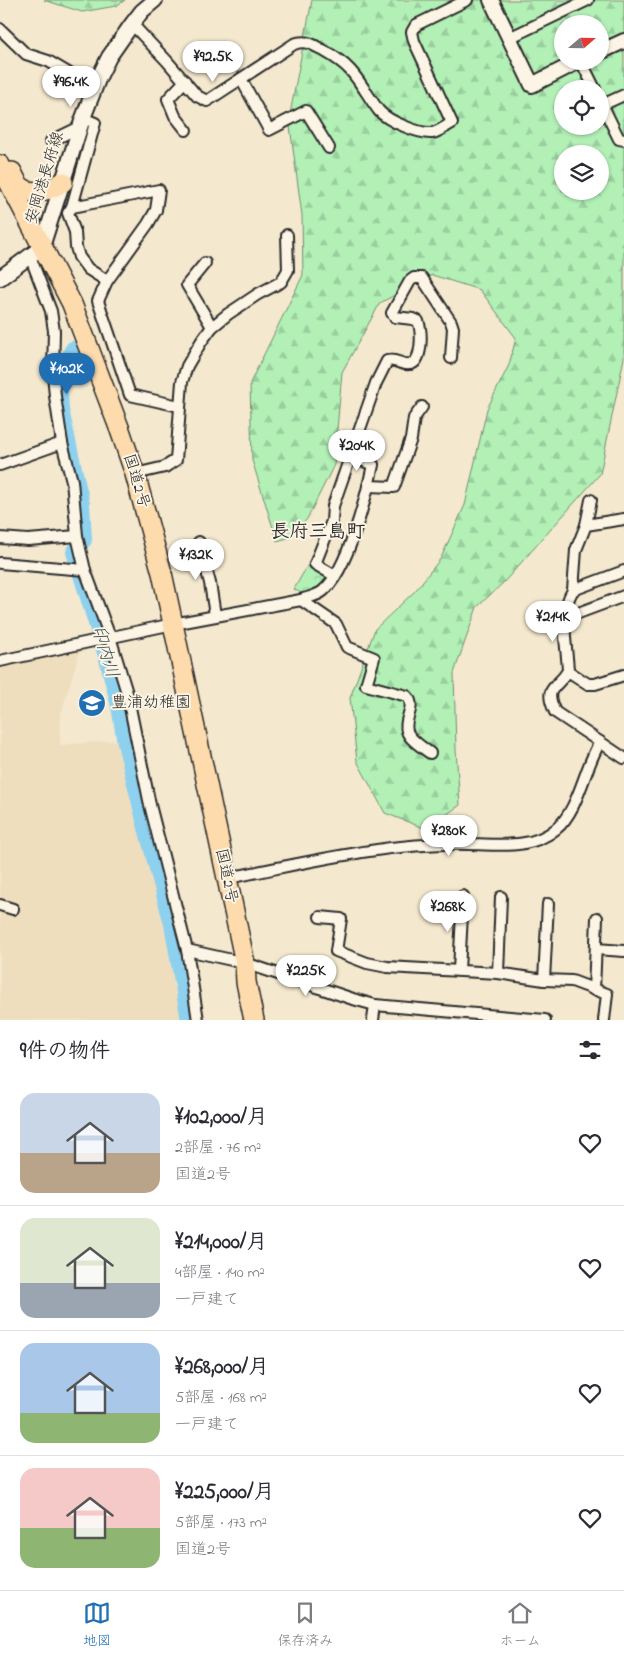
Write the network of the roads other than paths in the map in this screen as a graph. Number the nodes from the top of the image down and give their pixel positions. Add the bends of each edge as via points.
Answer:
1 (155, 0) edge
2 (467, 0) edge
3 (491, 0) edge
4 (588, 0) edge
5 (132, 24) junction
6 (0, 29) edge
7 (509, 38) junction
8 (624, 41) edge
9 (609, 48) edge
10 (562, 70) edge
11 (241, 79) junction
12 (185, 81) junction
13 (94, 88) junction
14 (624, 95) edge
15 (609, 100) edge
16 (609, 118) edge
17 (81, 123) junction
18 (186, 130) dead end
19 (51, 140) dead end
20 (624, 140) edge
21 (329, 148) dead end
22 (0, 154) edge
23 (0, 165) edge
24 (63, 182) junction
25 (72, 208) junction
26 (287, 236) dead end
27 (36, 252) junction
28 (205, 263) dead end
29 (0, 278) edge
30 (104, 280) junction
31 (212, 327) junction
32 (451, 358) dead end
33 (179, 406) junction
34 (422, 407) dead end
35 (62, 443) junction
36 (350, 455) junction
37 (0, 465) edge
38 (136, 474) junction
39 (368, 486) junction
40 (591, 500) dead end
41 (624, 519) edge
42 (586, 525) junction
43 (0, 538) edge
44 (199, 542) dead end
45 (79, 543) junction
46 (0, 563) edge
47 (81, 570) junction
48 (624, 571) edge
49 (335, 576) junction
50 (573, 590) junction
51 (624, 596) edge
52 (302, 600) junction
53 (215, 615) junction
54 (565, 618) junction
55 (173, 624) junction
56 (106, 638) junction
57 (0, 660) edge
58 (568, 671) junction
59 (624, 675) edge
60 (600, 742) junction
61 (430, 753) dead end
62 (624, 758) edge
63 (227, 878) junction
64 (462, 896) dead end
65 (501, 897) dead end
66 (548, 904) dead end
67 (0, 905) edge
68 (13, 909) dead end
69 (320, 917) dead end
70 (597, 918) dead end
71 (596, 949) junction
72 (187, 950) junction
73 (624, 951) edge
74 (245, 963) junction
75 (459, 970) junction
76 (498, 973) junction
77 (544, 980) junction
78 (594, 990) junction
79 (375, 1005) junction
80 (436, 1015) edge
81 (500, 1018) edge
82 (198, 1020) edge
83 (254, 1020) edge
84 (263, 1020) edge
85 (373, 1020) edge
86 (545, 1020) edge
87 (604, 1020) edge

1 - 5 main road, 安岡港長府線
2 - 11 street via 416,24 412,32 452,123 434,133 402,125 387,117 341,60 308,42 294,44
3 - 7 main road
4 - 7 street
5 - 12 street
5 - 13 main road, 安岡港長府線
6 - 13 street via 26,54 48,61
7 - 10 main road via 532,85
8 - 9 main road
11 - 12 street via 207,101 197,96
11 - 21 street via 268,130 306,111
12 - 18 street via 168,100
13 - 17 main road, 安岡港長府線
14 - 15 street
16 - 20 street via 619,139
17 - 19 street
17 - 24 main road, 安岡港長府線
17 - 25 street via 94,123
22 - 24 highway via 20,186 29,191 41,192
23 - 27 highway, 国道2号
24 - 27 main road, 安岡港長府線
25 - 30 street via 68,213 79,257 88,269
25 - 30 street via 159,190 156,210 148,224
26 - 31 street via 288,270 282,282 258,294
27 - 29 main road
27 - 35 street via 54,331 53,373
27 - 38 highway, 国道2号 via 72,304
28 - 31 street via 187,285
30 - 33 street via 98,301 130,395
31 - 33 street via 187,366
32 - 36 street via 451,322 422,278 414,278 392,313 395,317 418,321 422,334 418,358 408,365 392,359 383,366
33 - 38 street via 176,460 165,467
34 - 39 street via 414,418 411,439 394,487
35 - 37 street
35 - 45 street via 72,481
36 - 39 street via 373,465
36 - 49 street via 333,506 332,522 315,564
38 - 55 highway, 国道2号
39 - 49 street via 359,518
40 - 42 street
41 - 42 street
42 - 50 street via 576,550
43 - 45 street
44 - 53 street
45 - 47 street
46 - 47 street
47 - 56 street
48 - 50 street
49 - 52 street via 325,590
50 - 54 street
51 - 54 street
52 - 53 street
52 - 61 street via 336,624 347,647 374,658 366,685 407,696 411,705 406,730
53 - 55 street
54 - 58 street
55 - 56 street
55 - 63 highway, 国道2号
56 - 57 street
56 - 72 street via 127,693 150,805
58 - 59 street via 588,684
58 - 60 street via 550,692 555,712
60 - 62 street
60 - 63 street via 564,821 541,839 527,844 378,849
63 - 74 highway, 国道2号
64 - 75 street
65 - 76 street
66 - 77 street
67 - 68 street
69 - 75 street via 340,919 336,950 367,964
70 - 71 street
71 - 73 street
71 - 78 street
72 - 74 street
72 - 82 street
74 - 79 street
74 - 83 highway, 国道2号
74 - 84 highway, 国道2号
75 - 76 street
76 - 77 street
77 - 78 street via 572,982
78 - 87 street via 607,994
79 - 80 street
79 - 85 street
80 - 81 street
81 - 86 street

